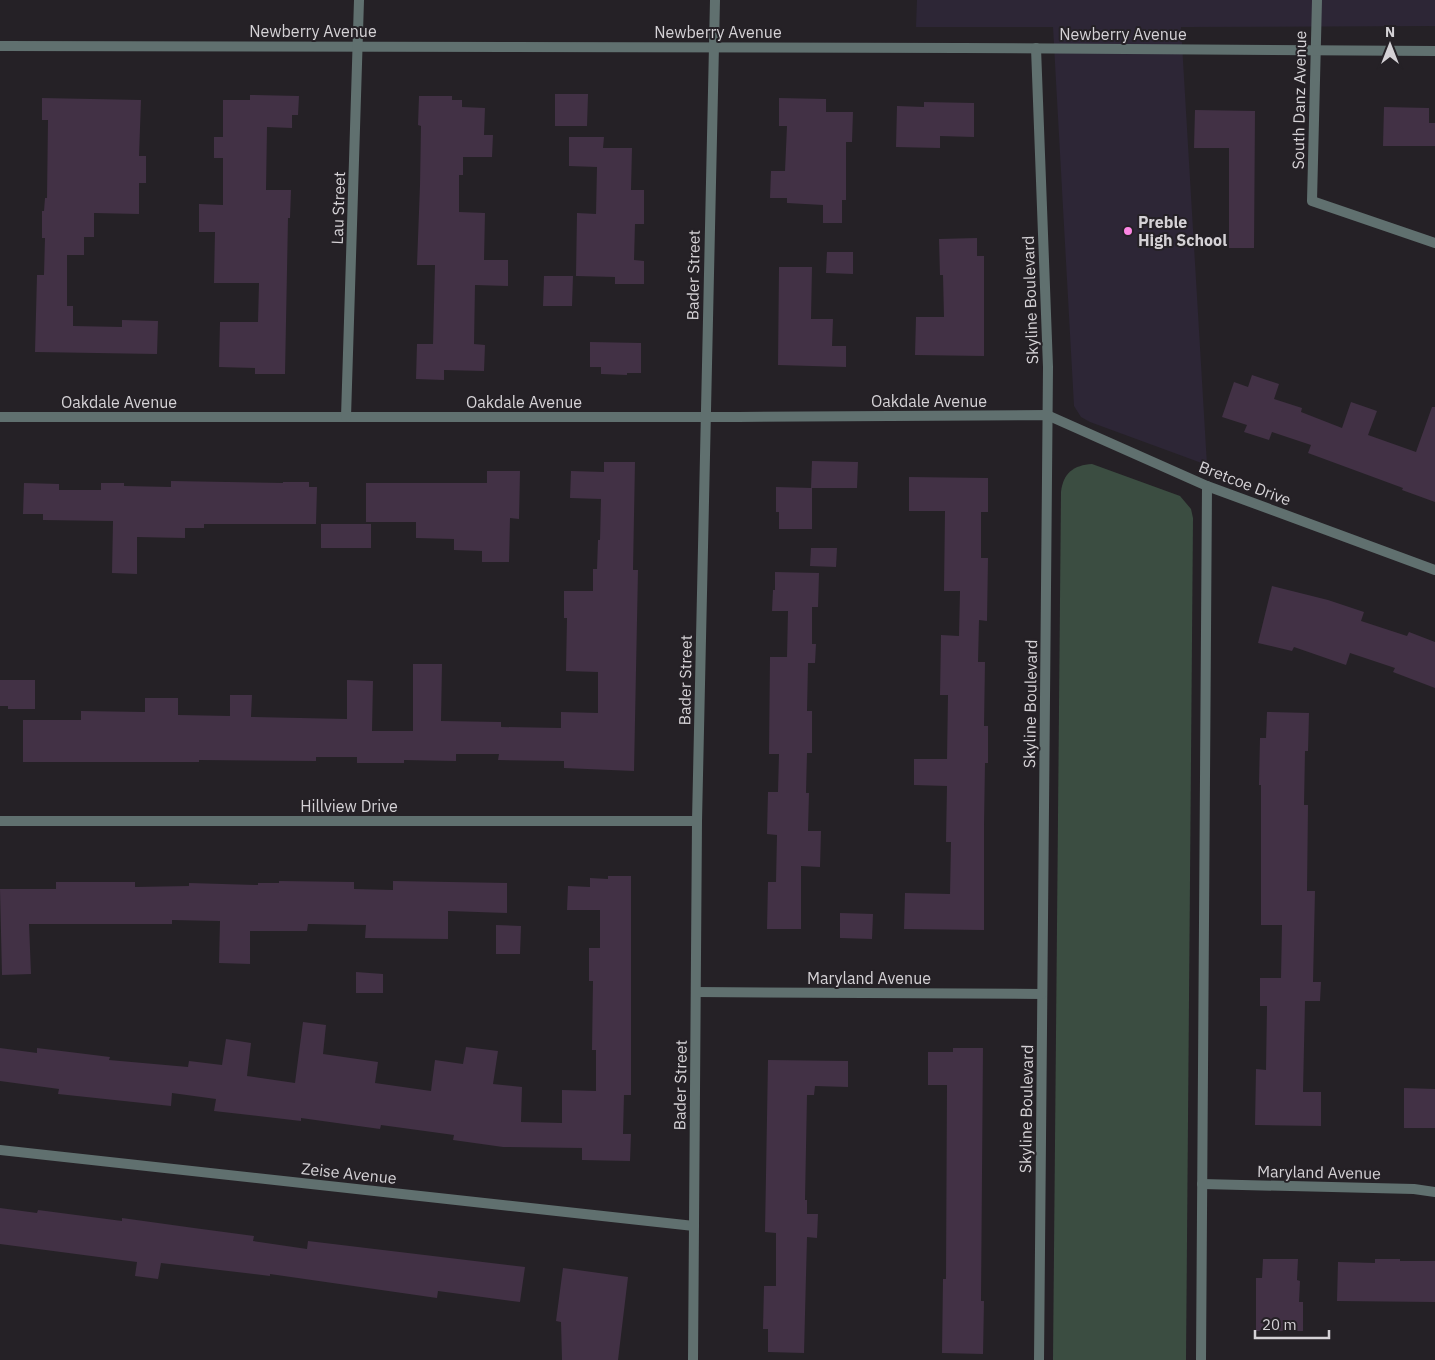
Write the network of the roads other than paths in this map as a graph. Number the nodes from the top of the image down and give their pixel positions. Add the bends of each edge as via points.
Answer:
1 (359, 0) edge
2 (715, 0) edge
3 (1317, 0) edge
4 (0, 46) edge
5 (358, 46) junction
6 (712, 47) junction
7 (1036, 48) junction
8 (1316, 50) junction
9 (1435, 50) edge
10 (1435, 243) edge
11 (1048, 415) junction
12 (0, 417) edge
13 (346, 417) junction
14 (705, 417) junction
15 (1207, 486) junction
16 (1435, 570) edge
17 (0, 821) edge
18 (697, 821) junction
19 (696, 992) junction
20 (1042, 994) junction
21 (0, 1150) edge
22 (1202, 1184) junction
23 (1435, 1192) edge
24 (694, 1226) junction
25 (693, 1360) edge
26 (1039, 1360) edge
27 (1201, 1360) edge

1 - 5 street, Lau Street
2 - 6 street, Bader Street
3 - 8 street, South Danz Avenue
4 - 5 street, Newberry Avenue
5 - 6 street, Newberry Avenue
5 - 13 street, Lau Street
6 - 7 street, Newberry Avenue
6 - 14 street, Bader Street
7 - 8 street, Newberry Avenue
7 - 11 street, Skyline Boulevard
8 - 9 street, Newberry Avenue
8 - 10 street, South Danz Avenue via 1312,201
11 - 14 street, Oakdale Avenue
11 - 15 street, Bretcoe Drive
11 - 20 street, Skyline Boulevard
12 - 13 street, Oakdale Avenue
13 - 14 street, Oakdale Avenue
14 - 18 street, Bader Street
15 - 16 street, Bretcoe Drive
15 - 22 street
17 - 18 street, Hillview Drive
18 - 19 street, Bader Street
19 - 20 street, Maryland Avenue
19 - 24 street, Bader Street
20 - 26 street, Skyline Boulevard
21 - 24 street, Zeise Avenue
22 - 23 street, Maryland Avenue
22 - 27 street
24 - 25 street, Bader Street

